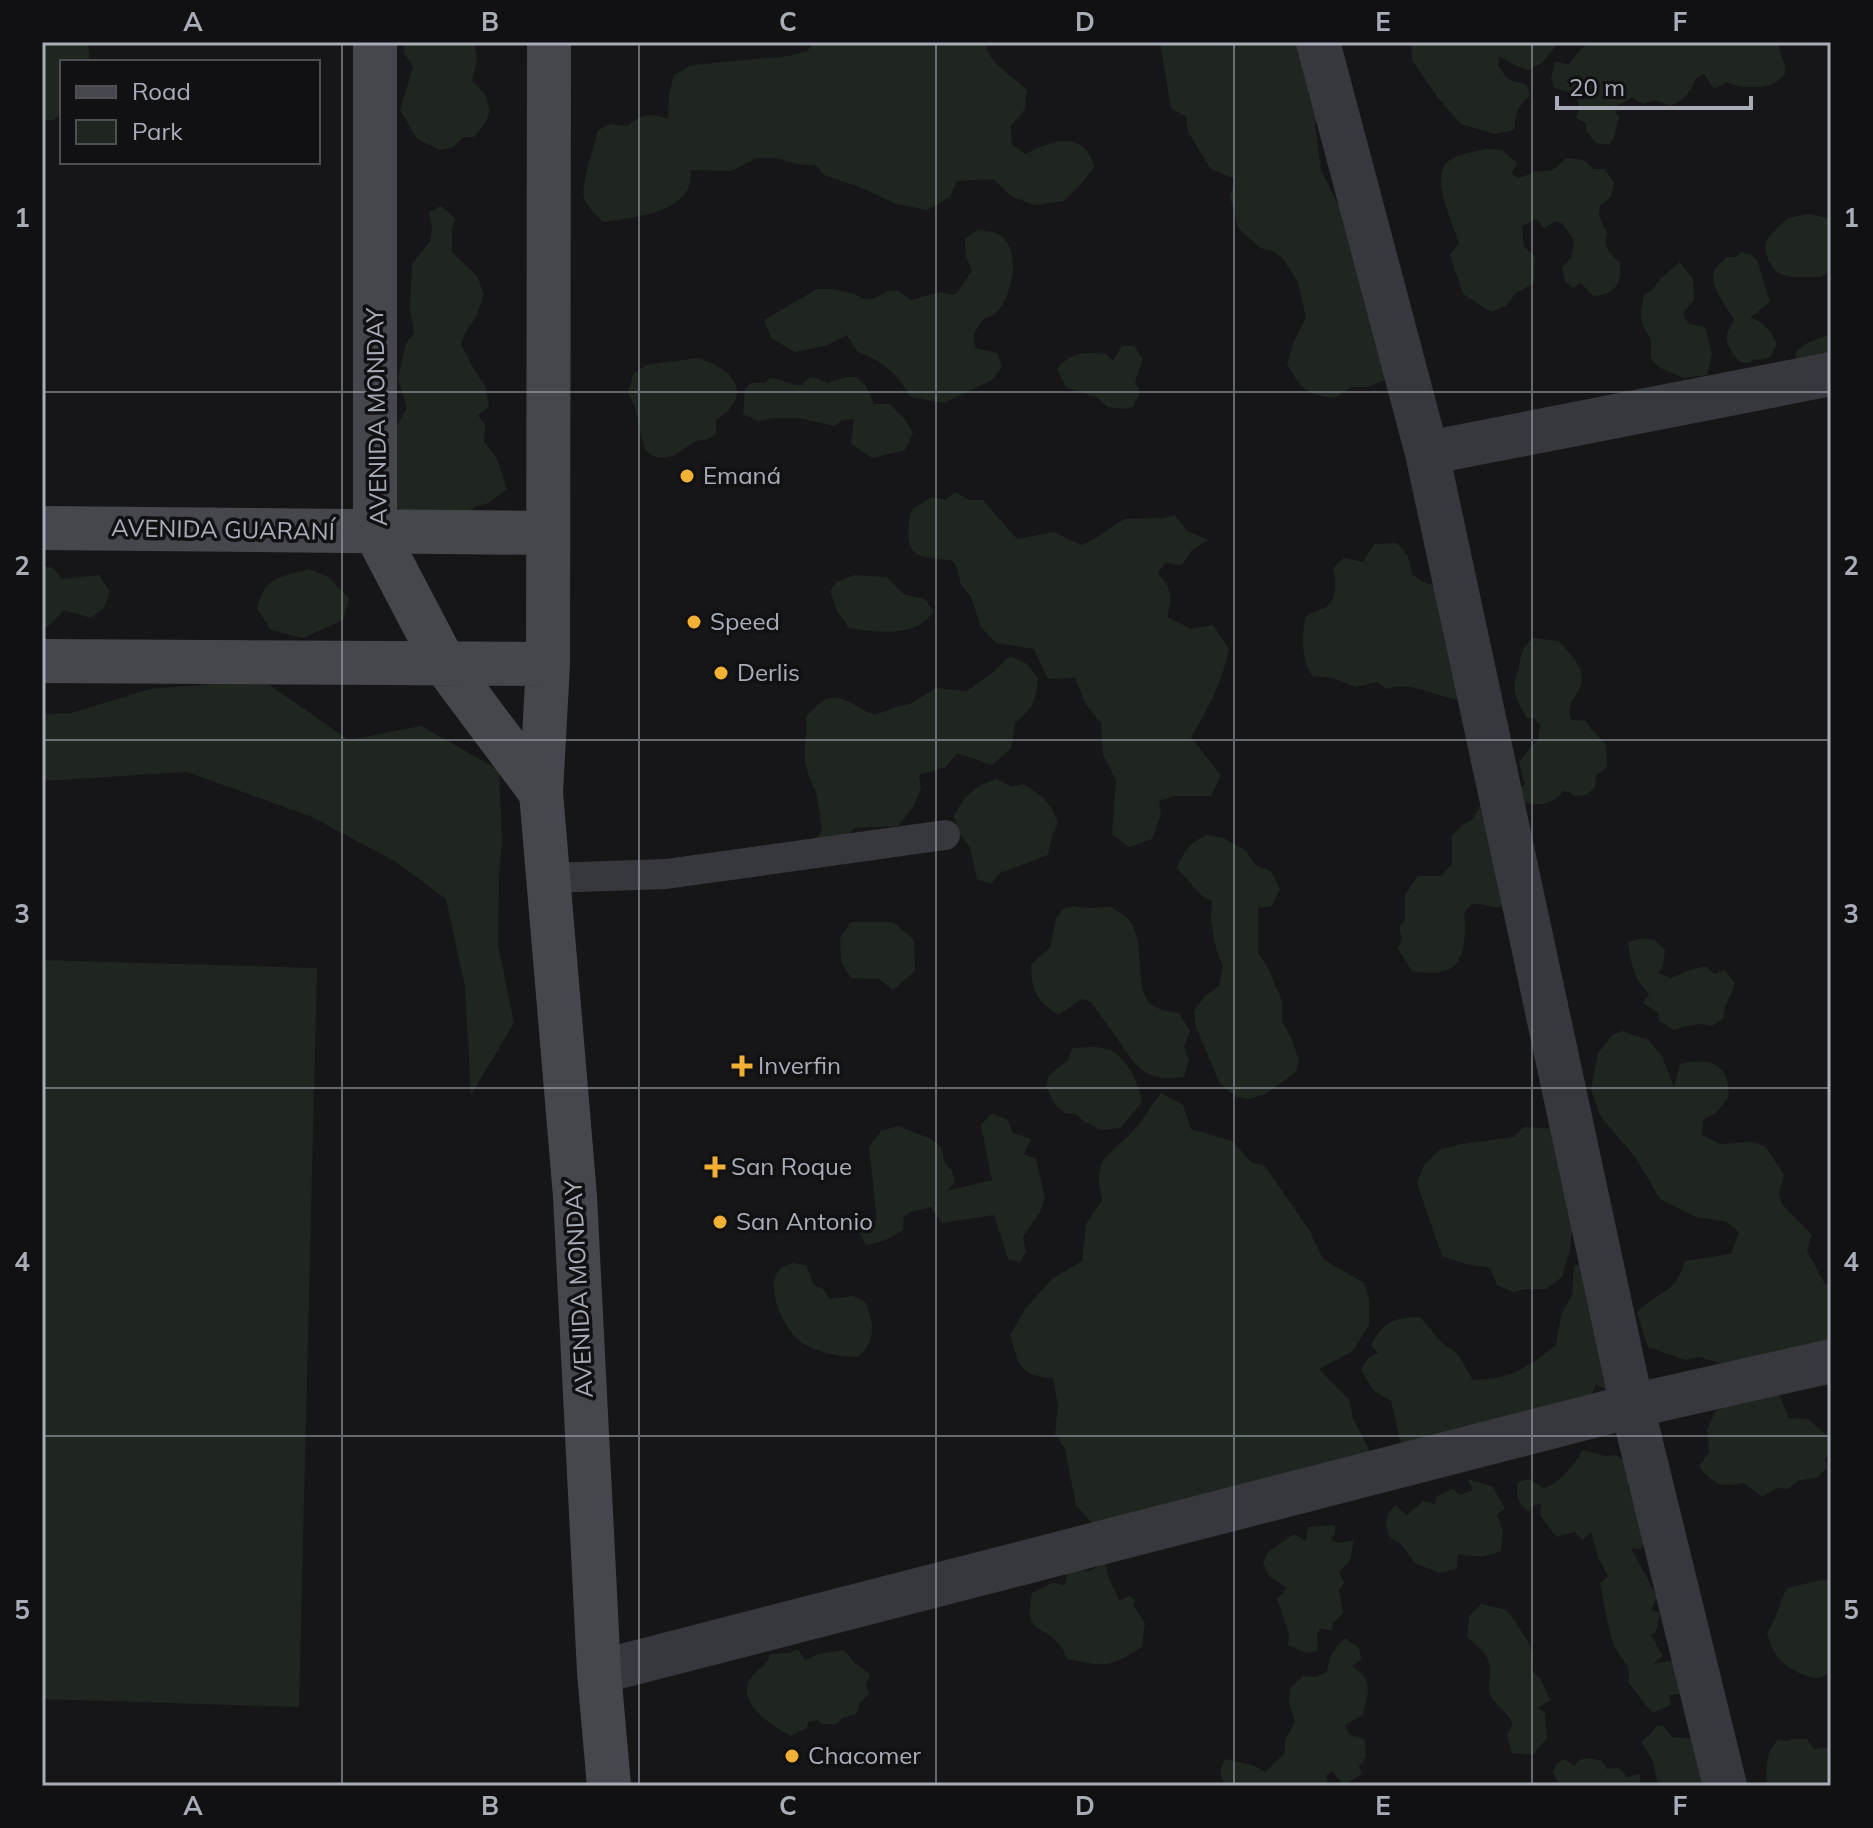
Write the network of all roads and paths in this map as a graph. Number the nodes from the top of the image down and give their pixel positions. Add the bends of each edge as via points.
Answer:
1 (375, 42) edge
2 (549, 42) edge
3 (1318, 42) edge
4 (1831, 374) edge
5 (1427, 453) junction
6 (42, 528) edge
7 (375, 531) junction
8 (548, 533) junction
9 (42, 661) edge
10 (444, 663) junction
11 (548, 664) junction
12 (541, 793) junction
13 (945, 835) dead end
14 (548, 878) junction
15 (1831, 1361) edge
16 (1632, 1406) junction
17 (599, 1672) junction
18 (609, 1786) edge
19 (1725, 1786) edge

1 - 7 main road, AVENIDA MONDAY
2 - 8 main road, AVENIDA MONDAY
3 - 5 street
4 - 5 street
5 - 16 street
6 - 7 main road, AVENIDA GUARANÍ
7 - 8 main road, AVENIDA GUARANÍ
7 - 10 main road, AVENIDA MONDAY
8 - 11 main road, AVENIDA MONDAY
9 - 10 main road
10 - 11 main road
10 - 12 main road, AVENIDA MONDAY
11 - 12 main road, AVENIDA MONDAY
12 - 14 main road, AVENIDA MONDAY
13 - 14 lane via 666,874
14 - 17 main road, AVENIDA MONDAY via 575,1196
15 - 16 street
16 - 17 street
16 - 19 street
17 - 18 main road, AVENIDA MONDAY

